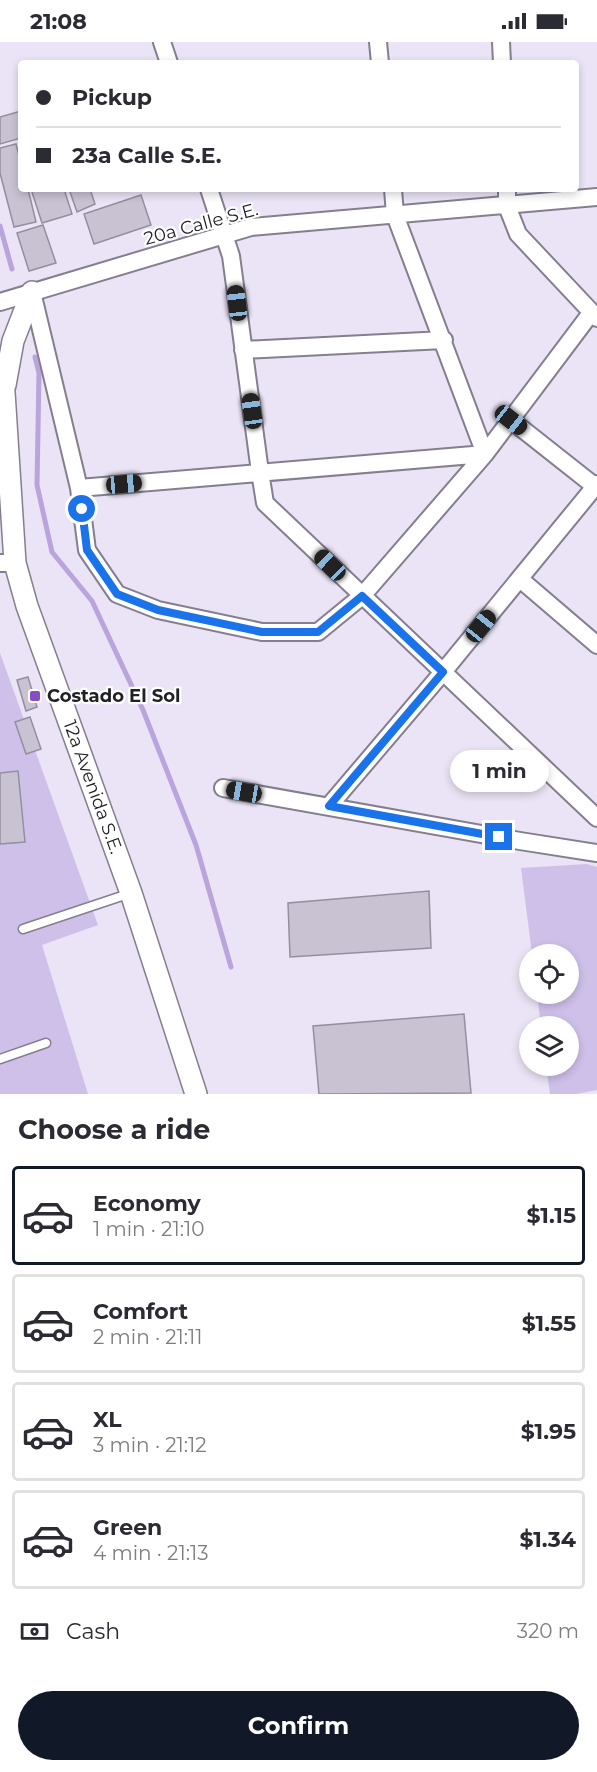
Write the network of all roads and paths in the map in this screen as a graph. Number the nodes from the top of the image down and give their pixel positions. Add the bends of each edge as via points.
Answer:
1 (162, 42) edge
2 (378, 42) edge
3 (501, 42) edge
4 (168, 60) edge
5 (380, 60) edge
6 (502, 60) edge
7 (210, 192) edge
8 (393, 192) edge
9 (507, 197) edge
10 (597, 197) edge
11 (396, 215) junction
12 (224, 235) junction
13 (17, 297) edge
14 (594, 316) edge
15 (444, 340) junction
16 (243, 350) junction
17 (0, 369) edge
18 (2, 392) edge
19 (511, 420) junction
20 (486, 454) junction
21 (260, 472) junction
22 (596, 486) edge
23 (79, 488) junction
24 (8, 563) edge
25 (520, 579) junction
26 (362, 596) junction
27 (597, 645) edge
28 (443, 672) junction
29 (223, 788) dead end
30 (329, 806) junction
31 (597, 818) edge
32 (597, 853) edge
33 (131, 893) junction
34 (23, 929) dead end
35 (46, 1043) dead end
36 (0, 1059) edge
37 (196, 1094) edge

1 - 4 street
2 - 5 street
3 - 6 street
7 - 12 street
8 - 11 street
9 - 10 street, 20a Calle S.E.
9 - 11 street, 20a Calle S.E.
9 - 14 street via 518,234
11 - 12 street, 20a Calle S.E. via 251,227
11 - 15 street
12 - 13 street, 20a Calle S.E.
12 - 16 street via 231,256
13 - 18 street via 14,341
13 - 23 street
14 - 19 street
15 - 16 street
15 - 20 street
16 - 21 street
17 - 18 street, 12a Avenida S.E.
18 - 24 street, 12a Avenida S.E.
19 - 20 street
19 - 22 street
20 - 21 street
20 - 26 street
21 - 23 street
21 - 26 street via 265,503
22 - 25 street
23 - 26 street via 87,550 117,594 158,610 262,632 318,632
24 - 33 street, 12a Avenida S.E.
25 - 27 street
25 - 28 street
26 - 28 street
28 - 30 street
28 - 31 street
29 - 30 street
30 - 32 street
33 - 34 lane
33 - 37 street, 12a Avenida S.E.
35 - 36 lane

